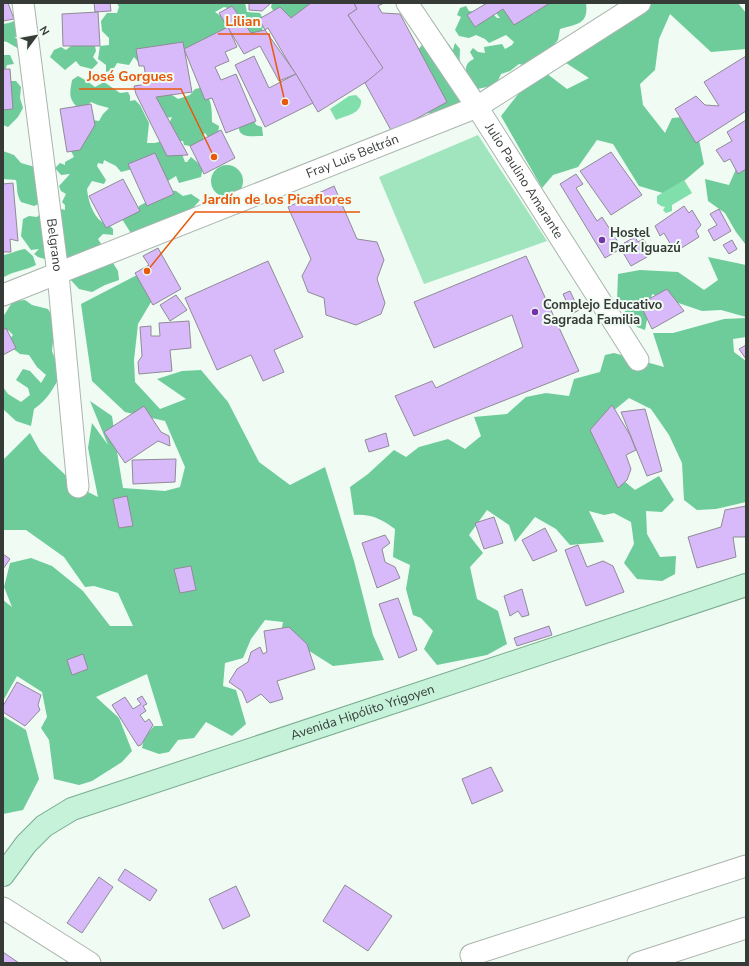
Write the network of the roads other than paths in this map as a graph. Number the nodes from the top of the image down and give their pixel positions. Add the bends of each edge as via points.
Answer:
1 (23, 3) edge
2 (407, 3) edge
3 (640, 3) edge
4 (477, 107) junction
5 (58, 274) junction
6 (3, 295) edge
7 (638, 360) dead end
8 (78, 487) dead end
9 (746, 585) edge
10 (746, 866) edge
11 (3, 875) edge
12 (3, 908) edge
13 (746, 928) edge
14 (90, 963) edge
15 (474, 963) edge
16 (638, 963) edge

1 - 5 street, Belgrano
2 - 4 street, Julio Paulino Amarante
3 - 4 street, Fray Luis Beltrán
4 - 5 street, Fray Luis Beltrán
4 - 7 street, Julio Paulino Amarante
5 - 6 street, Fray Luis Beltrán
5 - 8 street, Belgrano
9 - 11 main road, Avenida Hipólito Yrigoyen via 72,809 44,826 26,844
10 - 15 street via 471,955
12 - 14 street
13 - 16 street

